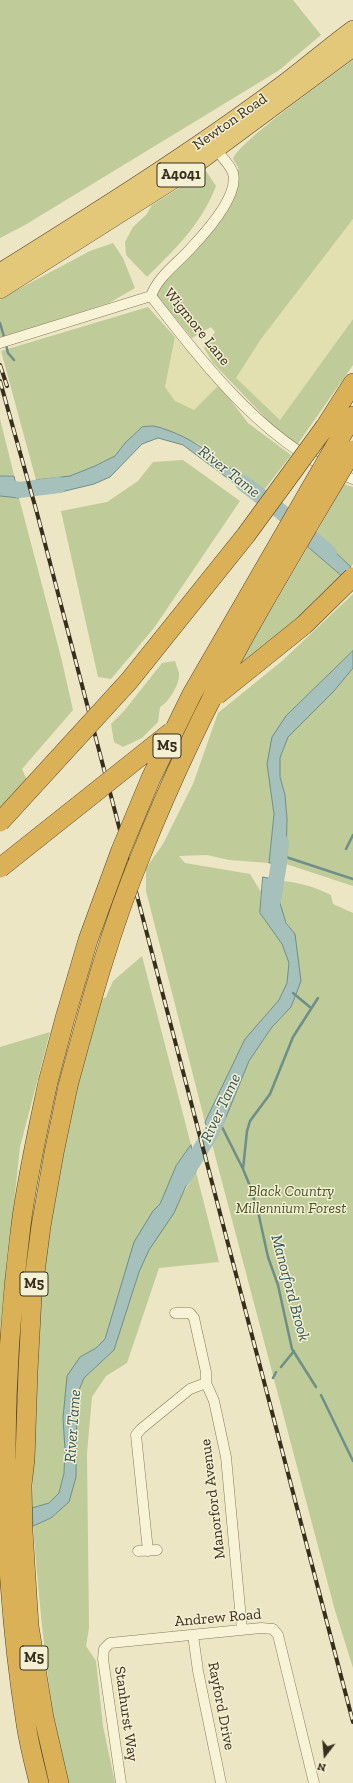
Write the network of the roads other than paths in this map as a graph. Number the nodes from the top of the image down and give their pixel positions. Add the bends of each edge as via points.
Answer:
1 (353, 29) edge
2 (353, 48) edge
3 (212, 144) junction
4 (0, 272) edge
5 (0, 290) edge
6 (151, 296) junction
7 (0, 343) edge
8 (353, 383) edge
9 (353, 416) edge
10 (347, 443) edge
11 (353, 480) edge
12 (353, 577) edge
13 (0, 822) edge
14 (0, 868) edge
15 (175, 1313) dead end
16 (206, 1383) junction
17 (14, 1486) junction
18 (15, 1532) junction
19 (148, 1551) dead end
20 (242, 1630) junction
21 (193, 1635) junction
22 (104, 1648) joint
23 (38, 1783) edge
24 (59, 1783) edge
25 (121, 1783) edge
26 (221, 1783) edge
27 (314, 1783) edge

1 - 3 highway, Newton Road / A4041 via 277,88
2 - 3 highway, Newton Road / A4041
3 - 4 highway, Newton Road / A4041 via 124,194
3 - 5 highway, Newton Road / A4041 via 183,174
3 - 6 street, Wigmore Lane via 232,172 234,186 225,205 194,246 154,286
6 - 7 street
6 - 11 street, Wigmore Lane via 225,385 284,441 315,462
8 - 13 highway, bridge via 325,427 246,535 129,682
9 - 10 highway, M5
10 - 17 highway, M5, bridge via 214,694 171,784 140,856 107,946 68,1086 44,1211 32,1296 25,1460
10 - 17 highway, M5, bridge via 192,694 151,778 88,940 48,1082 20,1225 7,1379
12 - 14 highway, M5, bridge via 304,626
15 - 16 street, Manorford Avenue via 190,1312 194,1318
16 - 19 street via 190,1389 136,1435
16 - 20 street, Manorford Avenue via 214,1401 226,1457
17 - 18 highway, M5
18 - 23 highway, M5 via 13,1629 26,1726
18 - 24 highway, M5 via 44,1718
20 - 21 street, Andrew Road
20 - 27 street, Andrew Road via 273,1629 278,1635
21 - 22 street, Andrew Road via 110,1643
21 - 26 street, Rayford Drive
22 - 25 street, Stanhurst Way via 103,1659

